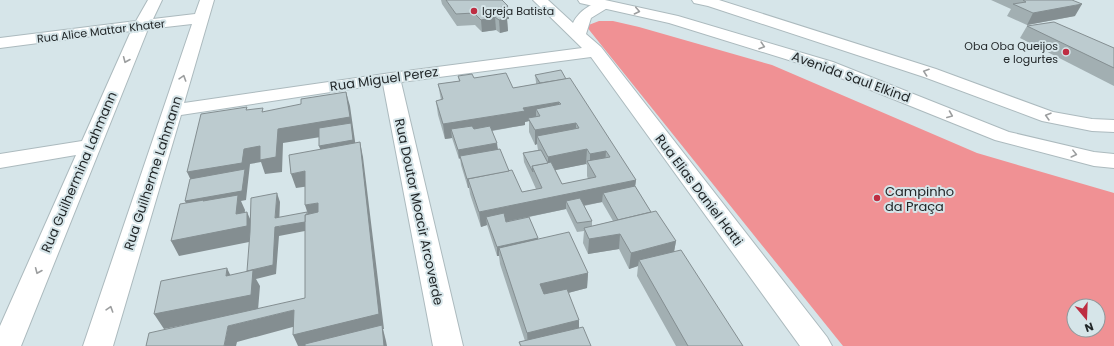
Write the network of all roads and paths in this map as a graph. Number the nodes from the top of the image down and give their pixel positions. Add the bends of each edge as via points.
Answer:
1 (155, 0) edge
2 (540, 0) edge
3 (586, 0) edge
4 (707, 1) edge
5 (604, 4) junction
6 (204, 9) edge
7 (141, 27) junction
8 (578, 35) junction
9 (0, 43) edge
10 (595, 52) junction
11 (391, 78) junction
12 (950, 81) junction
13 (926, 106) junction
14 (173, 110) junction
15 (1114, 126) edge
16 (90, 146) junction
17 (0, 160) edge
18 (1114, 161) edge
19 (6, 346) edge
20 (98, 346) edge
21 (448, 346) edge
22 (818, 346) edge

1 - 7 street, Rua Guilhermina Lahmann
2 - 8 street, Rua Elias Daniel Hatti
3 - 5 street, Avenida Saul Elkind
12 -> 4 street, Avenida Saul Elkind via 817,35
5 - 8 street via 582,18
5 -> 13 street, Avenida Saul Elkind via 673,18 827,66
6 - 7 street, Rua Alice Mattar Khater
14 -> 6 street, Rua Guilherme Lahmann
7 - 9 street, Rua Alice Mattar Khater
7 -> 16 street, Rua Guilhermina Lahmann
8 - 10 street, Rua Elias Daniel Hatti
10 - 11 street, Rua Miguel Perez
10 - 22 street, Rua Elias Daniel Hatti
11 - 14 street, Rua Miguel Perez
11 - 21 street, Rua Doutor Moacir Arcoverde
12 - 13 street
15 -> 12 street, Avenida Saul Elkind via 1092,125 1049,117
13 -> 18 street, Avenida Saul Elkind via 1002,136 1094,159
20 -> 14 street, Rua Guilherme Lahmann
16 - 17 street
16 -> 19 street, Rua Guilhermina Lahmann

